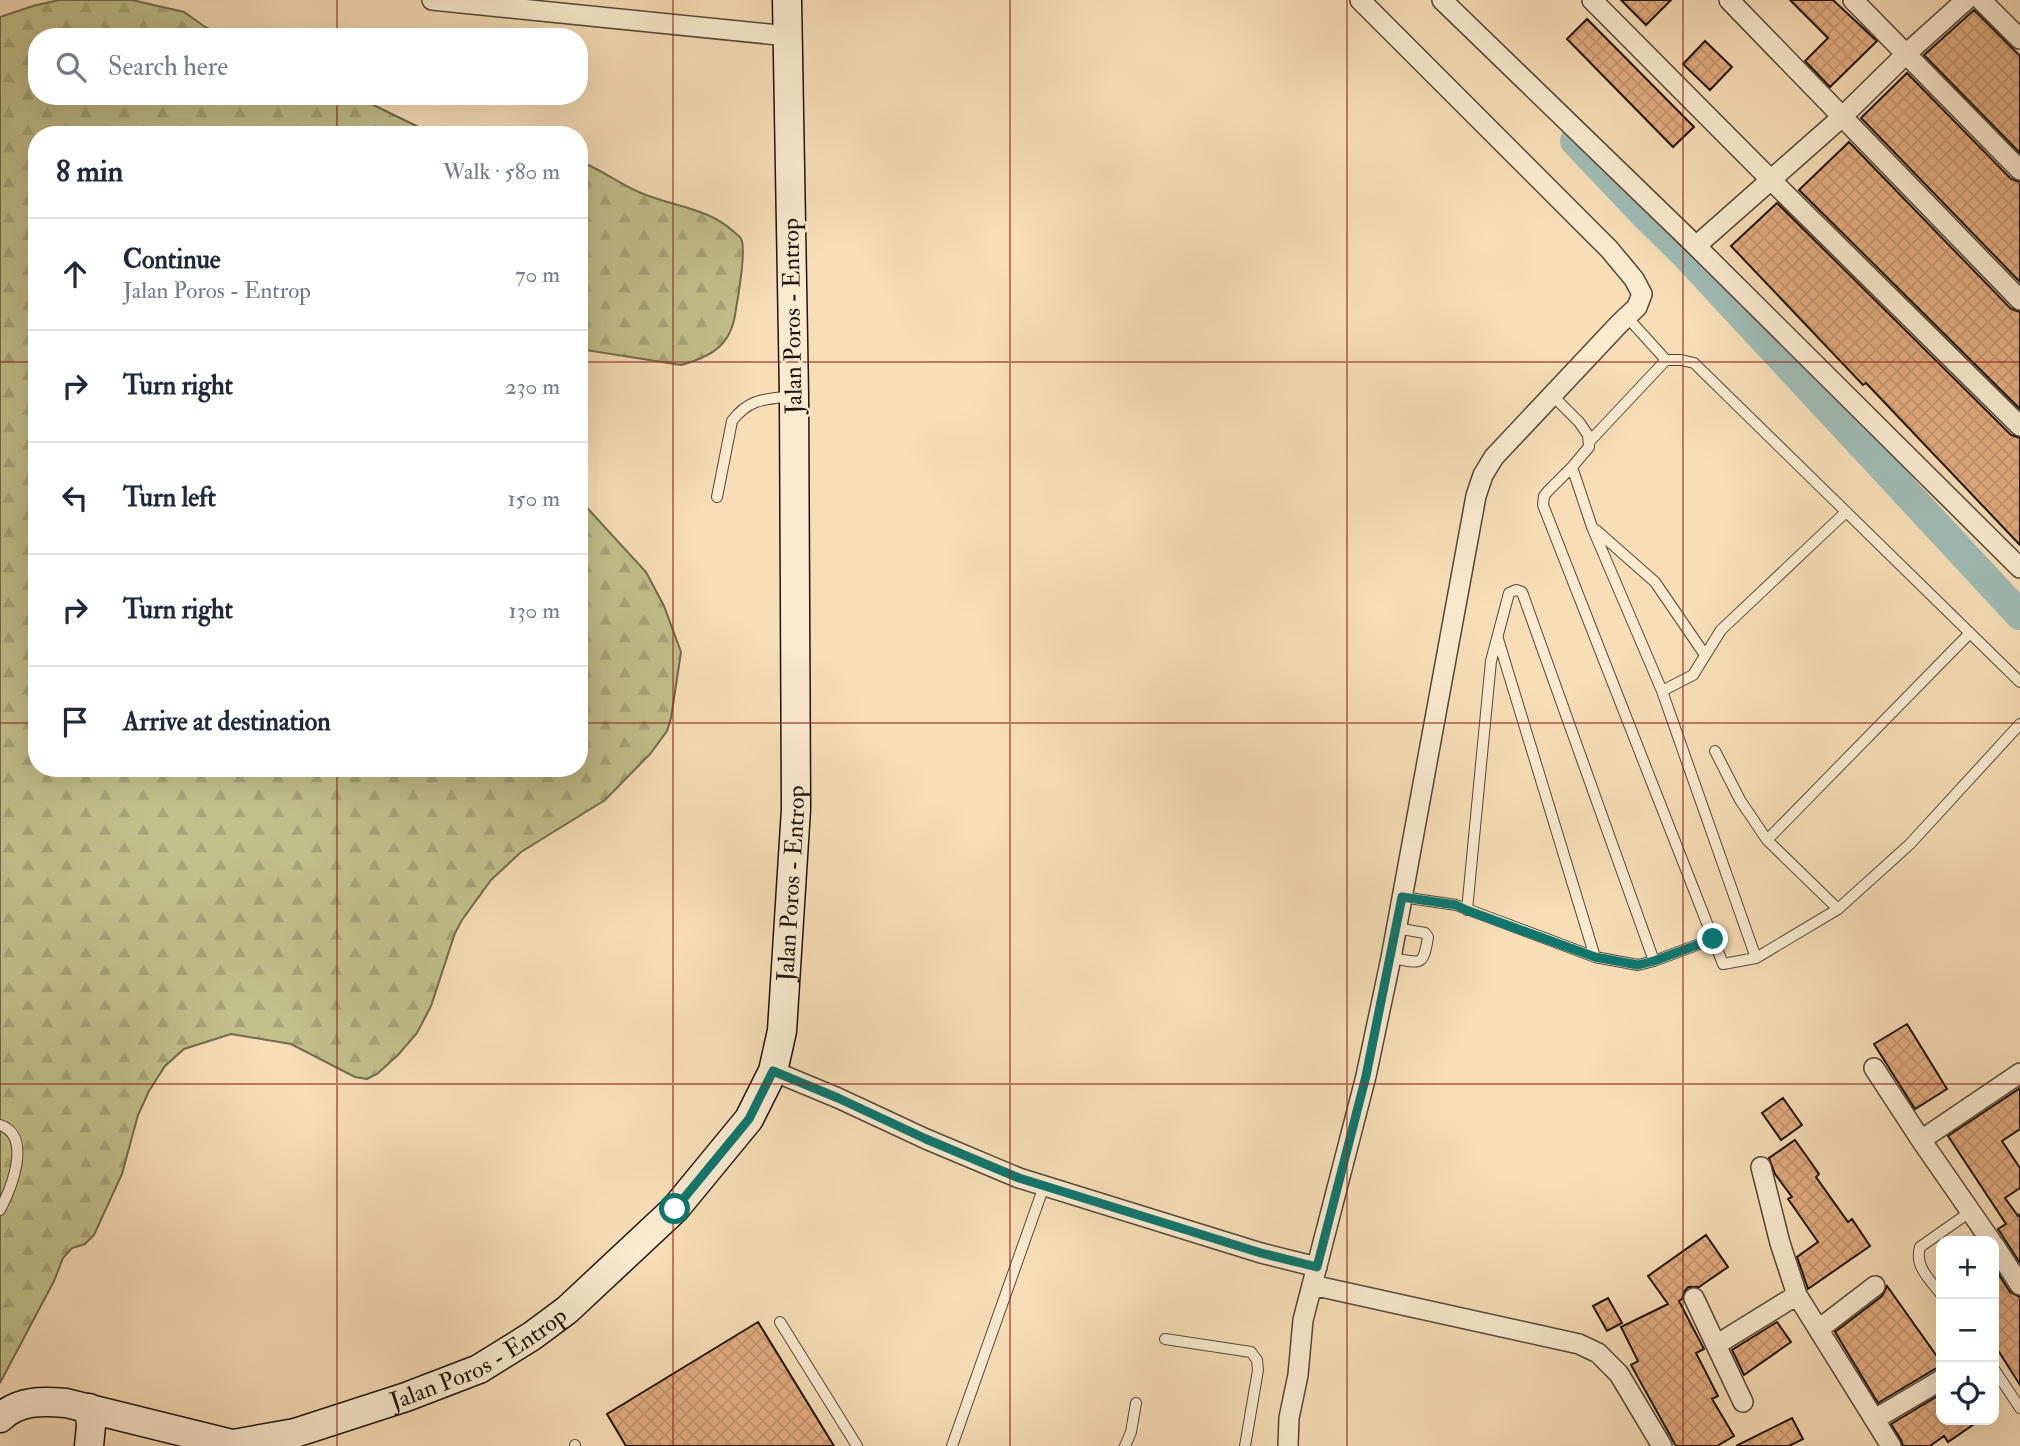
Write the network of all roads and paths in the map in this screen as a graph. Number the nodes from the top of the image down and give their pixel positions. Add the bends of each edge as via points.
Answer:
1 (432, 0) edge
2 (787, 0) edge
3 (1360, 0) edge
4 (1442, 0) edge
5 (1592, 0) edge
6 (1729, 0) edge
7 (1853, 0) edge
8 (1966, 0) edge
9 (1981, 0) edge
10 (788, 36) junction
11 (2020, 39) edge
12 (1906, 54) junction
13 (1842, 117) junction
14 (2020, 170) edge
15 (1771, 180) junction
16 (1696, 246) junction
17 (2020, 299) edge
18 (1627, 317) junction
19 (1666, 360) junction
20 (794, 396) junction
21 (1556, 398) junction
22 (2020, 426) edge
23 (1589, 442) junction
24 (1572, 467) junction
25 (717, 497) dead end
26 (1846, 512) junction
27 (1592, 527) junction
28 (2020, 568) edge
29 (1970, 634) junction
30 (1498, 637) junction
31 (1705, 655) junction
32 (2020, 682) edge
33 (1662, 691) junction
34 (2020, 724) edge
35 (1715, 751) dead end
36 (1767, 840) junction
37 (1402, 897) junction
38 (1838, 909) junction
39 (1466, 910) junction
40 (1396, 928) junction
41 (1713, 939) junction
42 (1595, 957) junction
43 (1391, 958) junction
44 (1756, 958) junction
45 (1654, 961) junction
46 (1874, 1068) dead end
47 (773, 1071) junction
48 (2020, 1073) edge
49 (0, 1125) edge
50 (1921, 1140) junction
51 (1761, 1167) dead end
52 (1044, 1186) junction
53 (0, 1210) edge
54 (1970, 1212) junction
55 (1987, 1236) edge
56 (1999, 1254) edge
57 (1322, 1282) junction
58 (2020, 1285) edge
59 (1875, 1286) dead end
60 (1936, 1287) edge
61 (1797, 1295) junction
62 (1694, 1297) dead end
63 (780, 1322) dead end
64 (1819, 1329) junction
65 (1165, 1339) dead end
66 (1716, 1345) junction
67 (1999, 1376) edge
68 (1936, 1383) edge
69 (1743, 1402) dead end
70 (1136, 1403) dead end
71 (89, 1408) junction
72 (2020, 1408) edge
73 (0, 1418) edge
74 (1875, 1419) junction
75 (227, 1445) edge
76 (89, 1446) edge
77 (857, 1446) edge
78 (952, 1446) edge
79 (1125, 1446) edge
80 (1245, 1446) edge
81 (1288, 1446) edge
82 (1662, 1446) edge
83 (1891, 1446) edge

1 - 10 street
2 - 10 main road, Jalan Poros - Entrop
3 - 18 street via 1609,249 1642,294
4 - 16 street
5 - 15 street
6 - 13 street
7 - 12 street
8 - 12 street
9 - 11 street
10 - 20 main road, Jalan Poros - Entrop
12 - 13 street
12 - 14 street
13 - 15 street
13 - 17 street
15 - 16 street
15 - 22 street
16 - 28 street
18 - 19 lane
18 - 21 street
19 - 23 lane
19 - 26 lane via 1694,363
20 - 25 lane via 757,400 732,421
20 - 47 main road, Jalan Poros - Entrop via 796,809 782,1031
21 - 23 lane
21 - 37 street via 1494,457 1476,496
23 - 24 lane
24 - 27 lane
24 - 41 lane via 1544,496 1543,505
26 - 29 lane
26 - 31 lane via 1721,630
27 - 31 lane via 1655,582
27 - 33 lane
29 - 32 lane
29 - 36 lane
30 - 39 lane via 1491,661
30 - 42 lane
30 - 45 lane via 1509,593 1522,592
31 - 33 lane via 1693,675
33 - 44 lane
34 - 38 lane via 1910,844
35 - 36 lane
36 - 38 lane
37 - 39 lane
37 - 40 street
38 - 44 lane
39 - 42 lane
40 - 43 street
40 - 43 lane via 1426,933 1425,957 1421,961
41 - 44 lane via 1723,964
41 - 45 lane
42 - 45 lane via 1638,965
43 - 57 street
46 - 50 street
47 - 52 street
47 - 75 main road, Jalan Poros - Entrop via 749,1119 675,1209 568,1310 531,1336 479,1369 406,1397 295,1433
48 - 50 street
49 - 53 lane via 14,1135 18,1147 10,1192
50 - 54 street
51 - 61 street
52 - 57 street via 1261,1253
52 - 78 lane
54 - 55 street
54 - 60 lane via 1920,1247 1920,1266
56 - 58 street
57 - 81 street via 1303,1320
57 - 82 street via 1579,1344 1598,1353 1619,1374
59 - 64 street
61 - 64 street
61 - 66 street
62 - 66 street
63 - 77 lane
64 - 74 street
65 - 80 lane via 1251,1352 1257,1360
66 - 69 street
67 - 72 lane
68 - 74 street
70 - 79 lane
71 - 73 main road via 40,1401 9,1409
71 - 75 main road
71 - 76 main road
74 - 83 street

